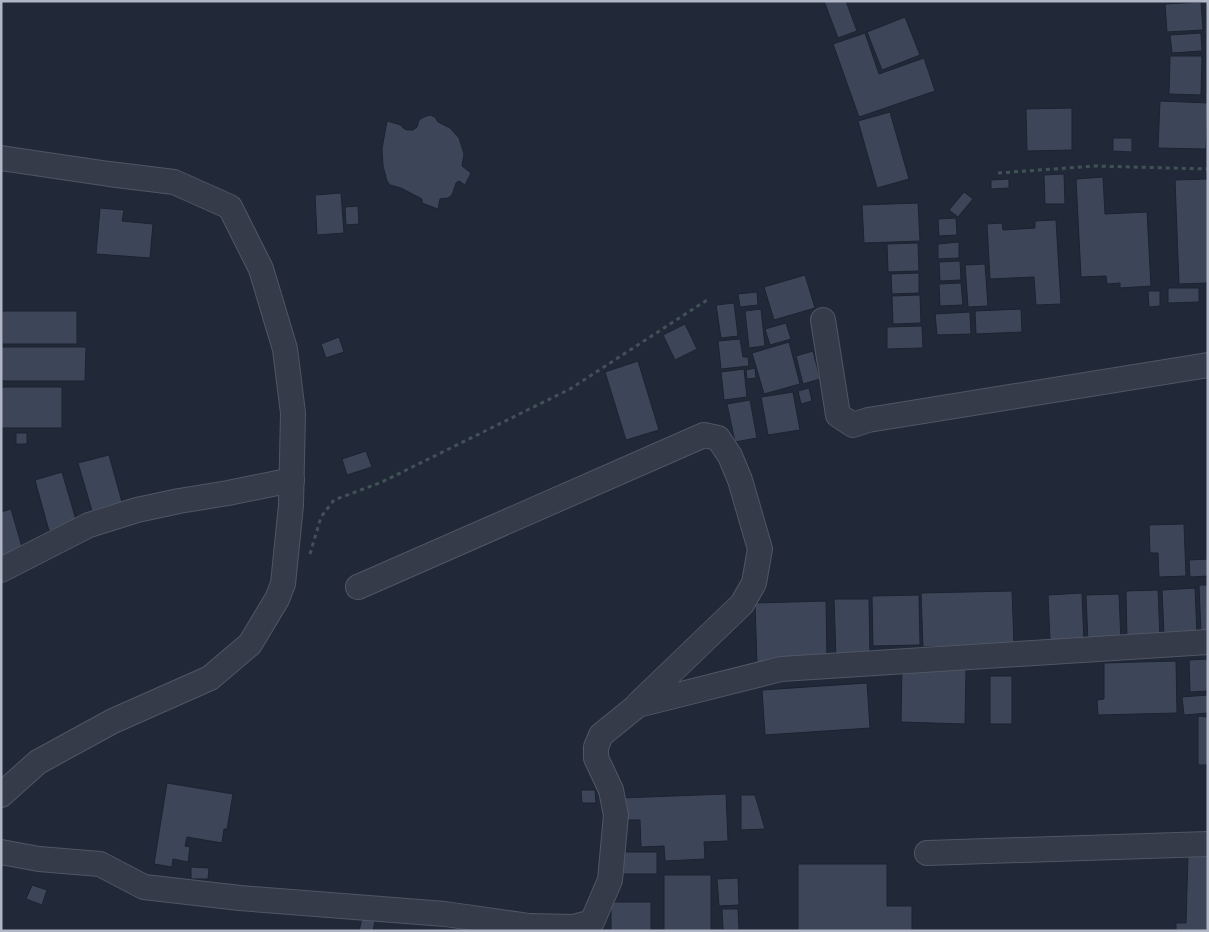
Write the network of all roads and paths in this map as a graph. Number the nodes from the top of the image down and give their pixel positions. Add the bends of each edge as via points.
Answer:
1 (1, 158) edge
2 (1208, 169) edge
3 (998, 173) dead end
4 (708, 300) dead end
5 (823, 320) dead end
6 (1208, 365) edge
7 (292, 480) junction
8 (307, 559) dead end
9 (1, 570) edge
10 (358, 587) dead end
11 (1208, 642) edge
12 (638, 705) junction
13 (1, 795) edge
14 (1208, 844) edge
15 (1, 852) edge
16 (927, 853) dead end
17 (584, 928) edge

1 - 7 street via 174,182 230,207 261,269 285,349 293,413
2 - 3 path via 1095,166
4 - 8 path via 570,389 382,482 334,500 321,517
5 - 6 street via 838,415 853,425
7 - 9 street via 137,510 89,525
7 - 13 street via 283,584 250,644 210,678 112,721 38,762
10 - 12 street via 704,435 718,438 740,480 760,549 754,583 742,604
11 - 12 street via 781,669
12 - 17 street via 601,735 596,747 596,758 611,790 616,815 610,880 592,922
14 - 16 street
15 - 17 street via 100,864 144,887 445,914 529,926

